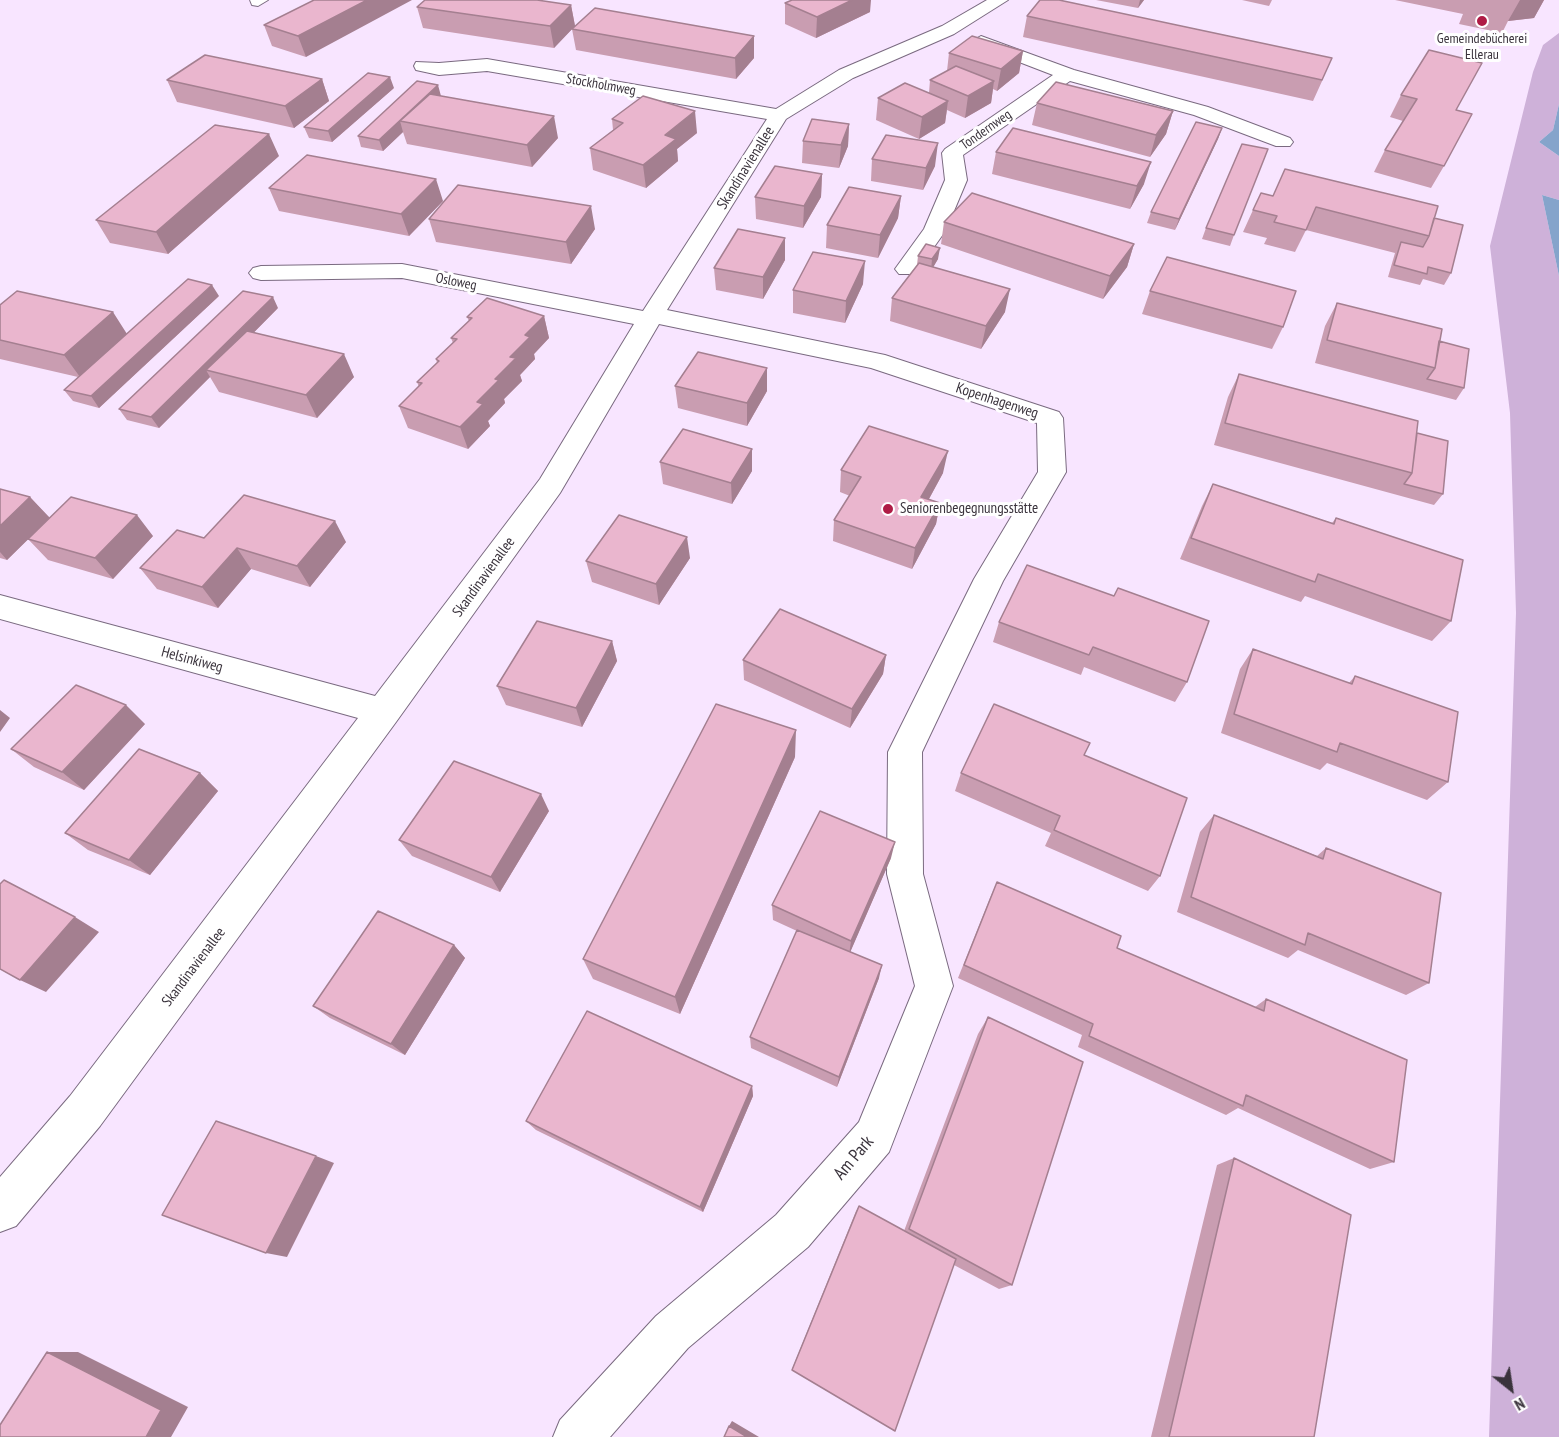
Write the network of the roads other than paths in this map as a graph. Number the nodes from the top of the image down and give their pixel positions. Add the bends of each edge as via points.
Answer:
1 (999, 0) edge
2 (948, 30) junction
3 (423, 66) dead end
4 (1068, 74) junction
5 (779, 115) junction
6 (1283, 142) dead end
7 (907, 269) dead end
8 (261, 273) dead end
9 (651, 318) junction
10 (0, 607) edge
11 (384, 712) junction
12 (905, 752) joint
13 (0, 1210) edge
14 (577, 1437) edge

1 - 2 street, Skandinavienallee
2 - 4 street
2 - 5 street, Skandinavienallee via 846,74
3 - 5 street, Stockholmweg via 439,69 487,65
4 - 6 street via 1201,111
4 - 7 street, Tondernweg via 952,153 956,180 935,230
5 - 9 street, Skandinavienallee
8 - 9 street, Osloweg via 402,271
9 - 11 street, Skandinavienallee via 550,486
9 - 12 street, Kopenhagenweg via 876,361 1050,418 1052,472 989,579
10 - 11 street, Helsinkiweg
11 - 13 street, Skandinavienallee via 85,1111
12 - 14 street, Am Park via 905,874 934,986 874,1137 792,1231 672,1332

